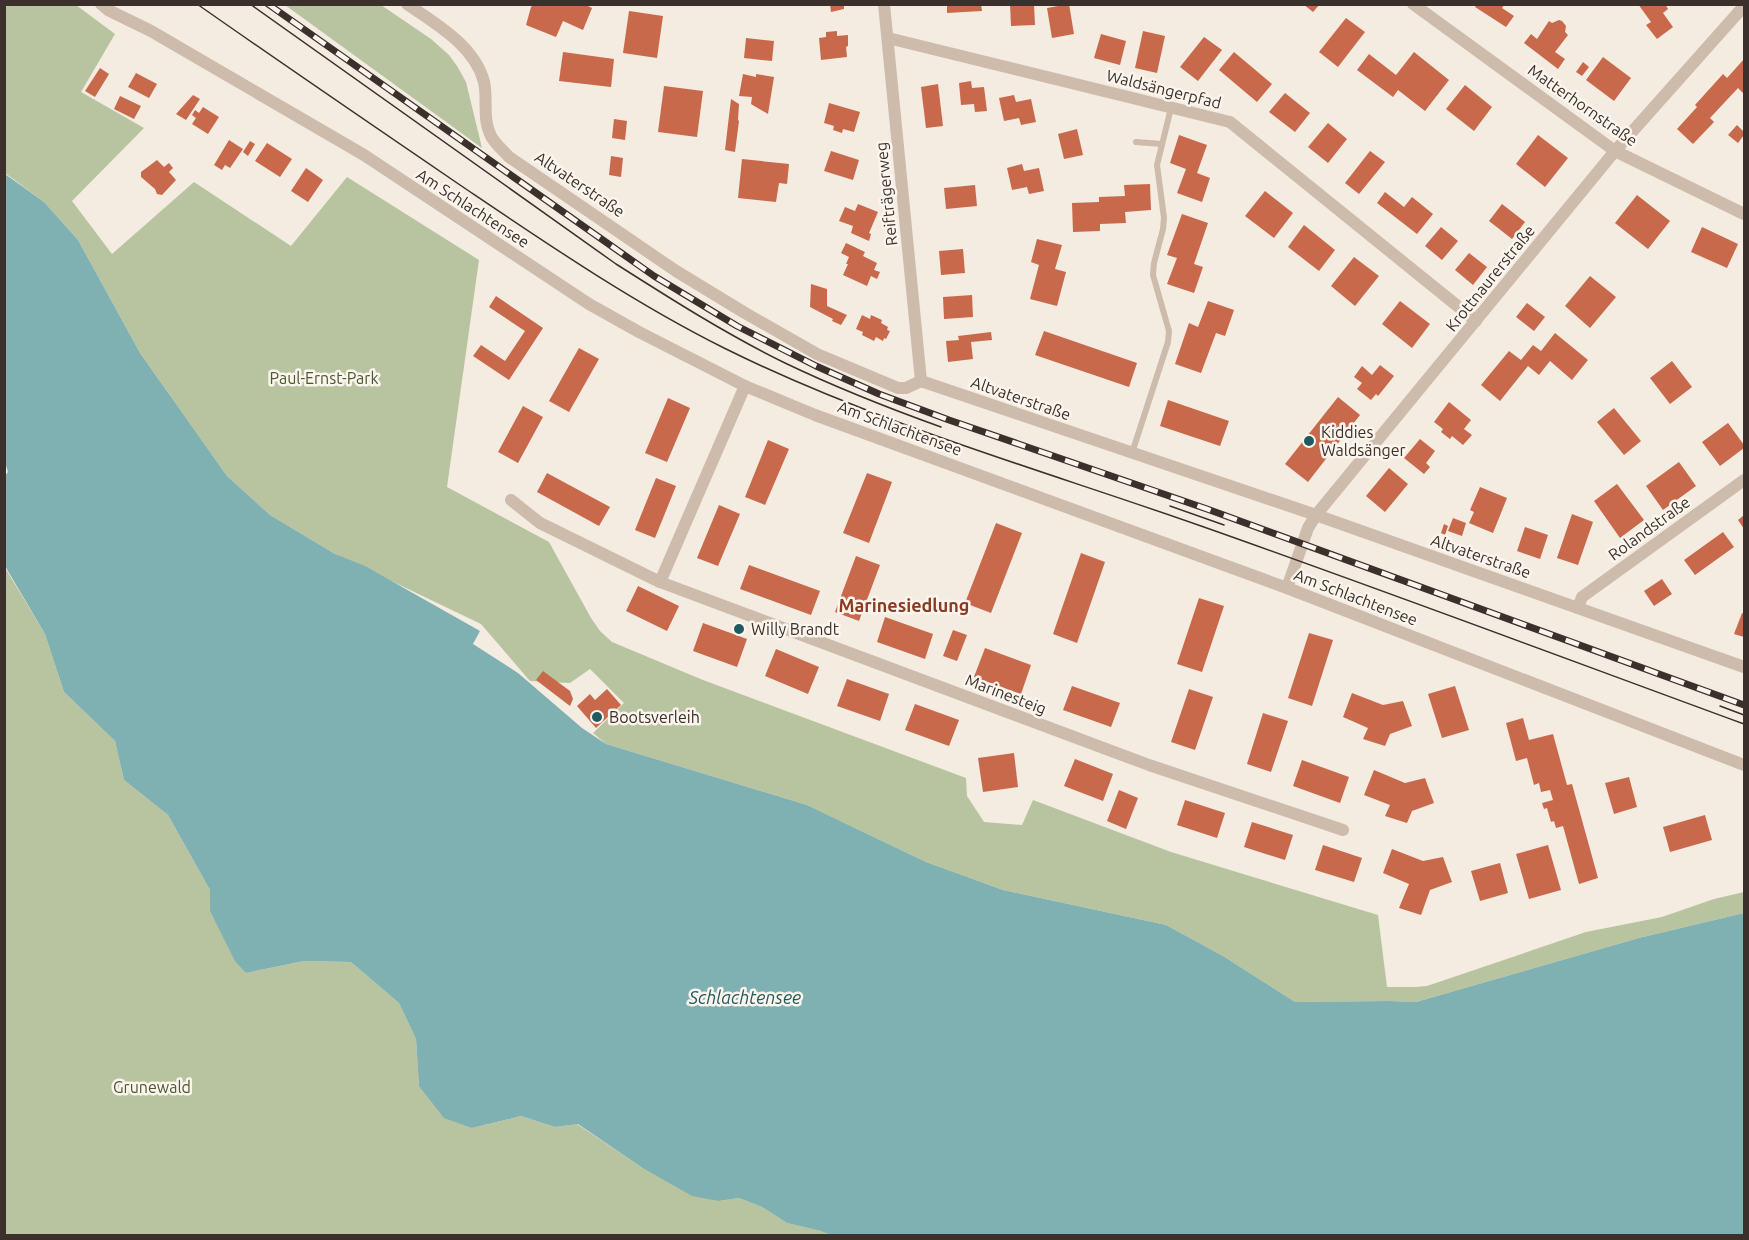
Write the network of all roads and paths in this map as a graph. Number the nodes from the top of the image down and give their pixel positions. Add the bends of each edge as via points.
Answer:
1 (101, 4) edge
2 (407, 4) edge
3 (884, 4) edge
4 (1413, 4) edge
5 (1744, 6) edge
6 (888, 38) junction
7 (1171, 108) junction
8 (1136, 142) dead end
9 (1162, 144) junction
10 (1615, 151) junction
11 (1744, 214) edge
12 (1476, 321) junction
13 (921, 381) junction
14 (745, 386) junction
15 (1132, 453) junction
16 (1744, 480) edge
17 (511, 500) dead end
18 (1316, 515) junction
19 (660, 582) junction
20 (1287, 588) junction
21 (1578, 608) junction
22 (1744, 667) edge
23 (1744, 765) edge
24 (1343, 830) dead end

1 - 14 street, Am Schlachtensee via 364,155 589,304
2 - 13 street, Altvaterstraße via 465,49 484,82 491,137 509,157 676,271 807,348 898,388
3 - 6 street, Reifträgerweg
4 - 10 street, Matterhornstraße
5 - 10 street, Krottnaurerstraße
6 - 7 street, Waldsängerpfad
6 - 13 street, Reifträgerweg
7 - 9 lane
7 - 12 street, Waldsängerpfad via 1230,122
8 - 9 lane
9 - 15 lane via 1157,165 1164,218 1154,275 1169,331 1168,342
10 - 11 street, Matterhornstraße
10 - 12 street, Krottnaurerstraße
12 - 18 street, Krottnaurerstraße
13 - 15 street, Altvaterstraße
14 - 19 street
14 - 20 street, Am Schlachtensee
15 - 18 street, Altvaterstraße
16 - 21 street, Rolandstraße via 1582,597
17 - 19 street, Marinesteig via 540,523
18 - 20 street, Krottnaurerstraße
18 - 21 street, Altvaterstraße
19 - 24 street, Marinesteig via 1149,765
20 - 23 street, Am Schlachtensee
21 - 22 street, Altvaterstraße

